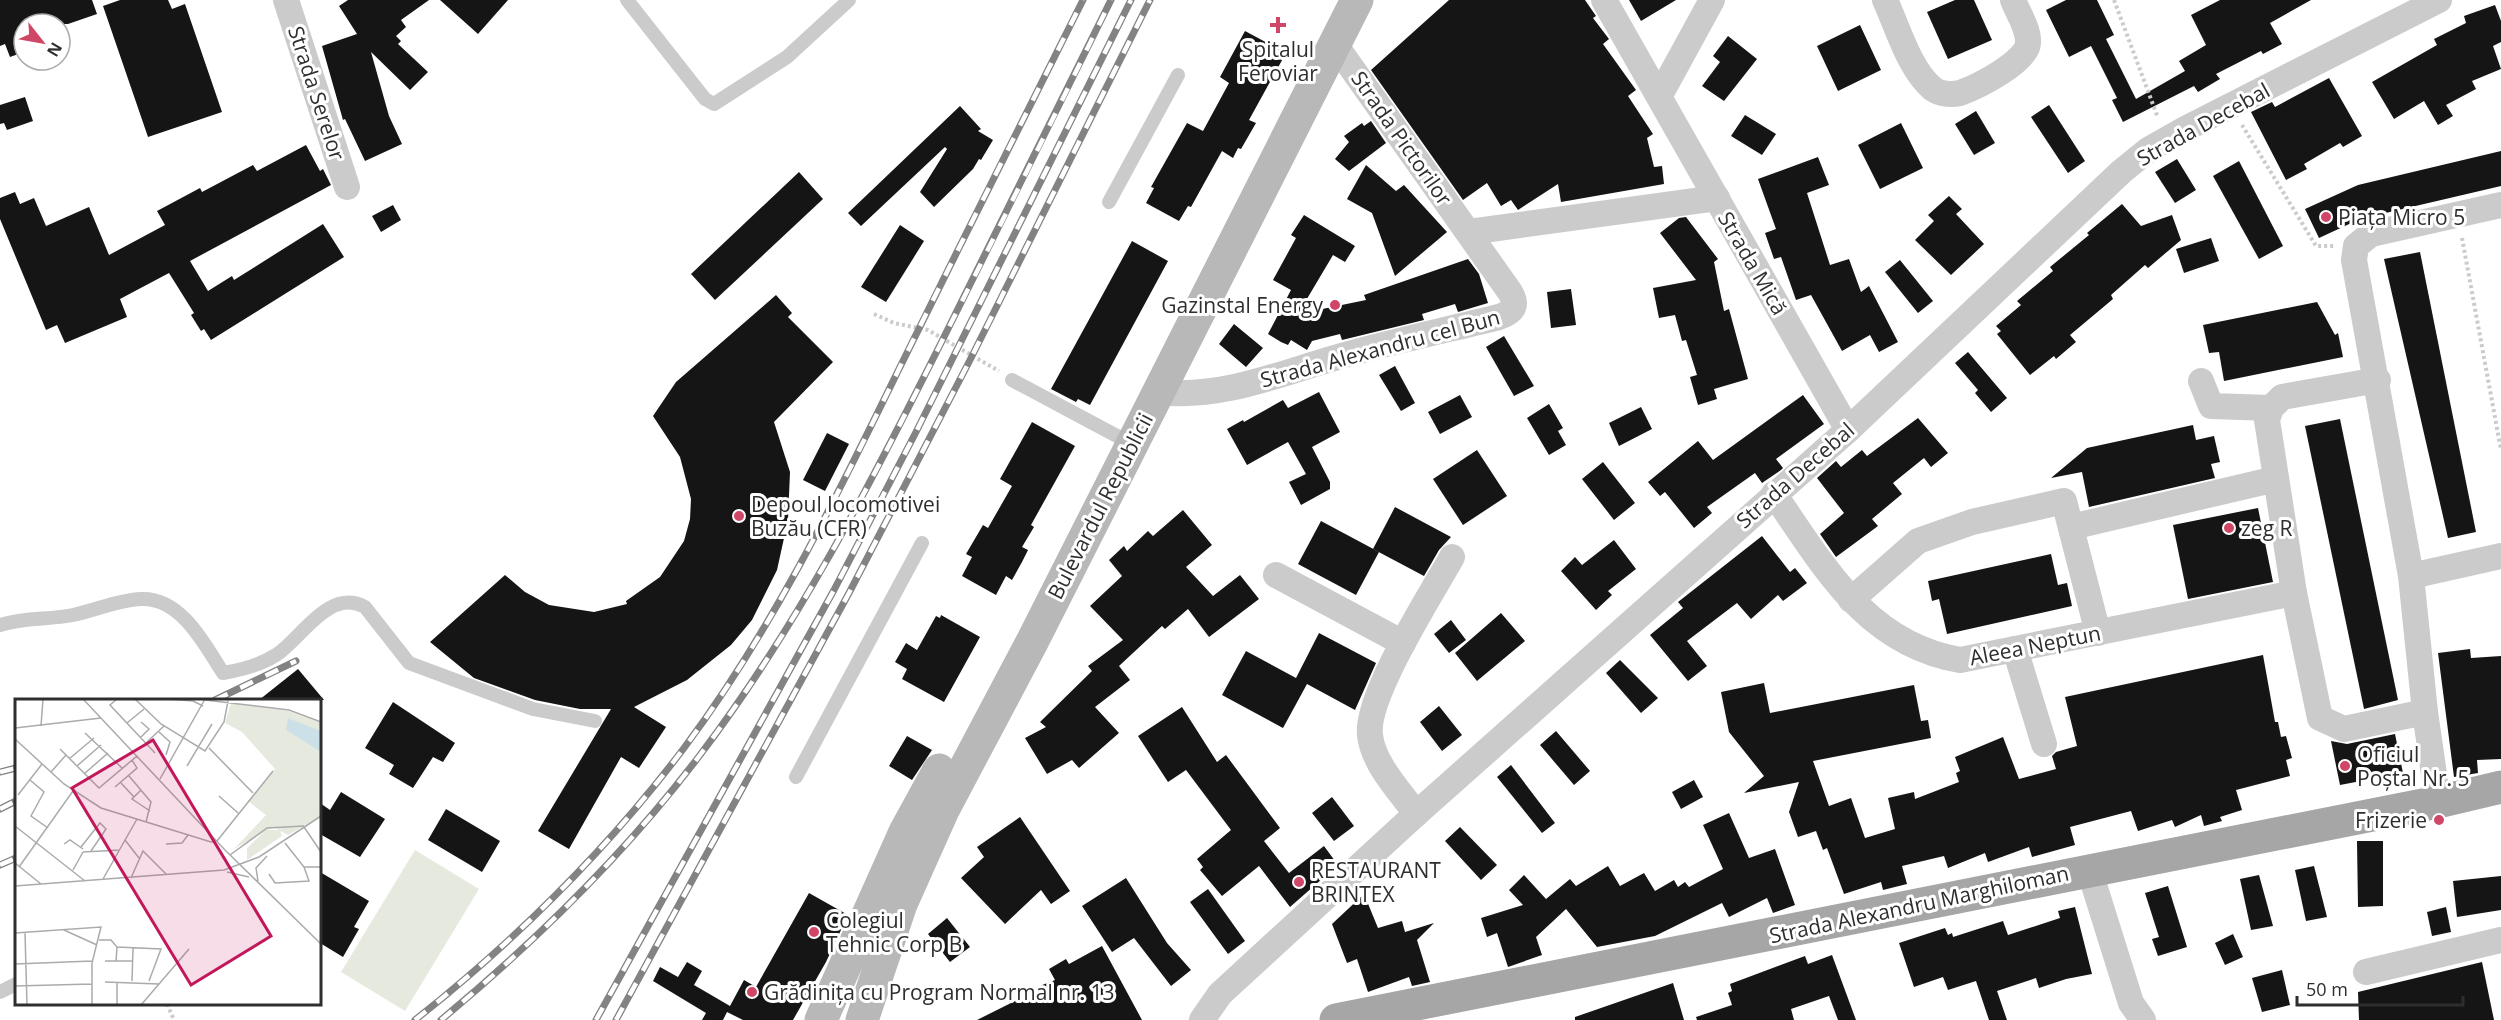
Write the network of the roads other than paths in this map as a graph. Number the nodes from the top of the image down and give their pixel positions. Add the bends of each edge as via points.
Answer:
1 (286, 0) edge
2 (627, 0) edge
3 (849, 0) edge
4 (1357, 0) edge
5 (1604, 0) edge
6 (1712, 0) edge
7 (1886, 0) edge
8 (2013, 0) edge
9 (2439, 0) edge
10 (1334, 43) junction
11 (1178, 75) dead end
12 (1660, 96) junction
13 (347, 187) dead end
14 (1717, 198) junction
15 (1109, 202) dead end
16 (2501, 205) edge
17 (1469, 232) junction
18 (1012, 380) road end
19 (2378, 380) junction
20 (2201, 381) dead end
21 (1159, 392) junction
22 (2271, 408) junction
23 (1848, 430) junction
24 (1132, 444) junction
25 (2276, 478) junction
26 (1774, 494) junction
27 (2071, 527) junction
28 (922, 543) dead end
29 (2501, 556) edge
30 (1452, 557) dead end
31 (1276, 575) dead end
32 (2411, 576) junction
33 (2294, 593) junction
34 (1851, 600) junction
35 (0, 625) edge
36 (2098, 633) junction
37 (1032, 642) junction
38 (1403, 643) junction
39 (2015, 649) junction
40 (2425, 712) junction
41 (595, 722) dead end
42 (2044, 744) dead end
43 (796, 777) dead end
44 (2501, 787) edge
45 (2438, 802) junction
46 (1416, 814) junction
47 (2089, 869) junction
48 (2500, 943) edge
49 (2366, 972) dead end
50 (15, 984) edge
51 (0, 992) edge
52 (821, 1020) edge
53 (862, 1020) edge
54 (1202, 1020) edge
55 (1336, 1020) edge
56 (2143, 1020) edge

1 - 13 street, Strada Serelor
2 - 3 lane via 705,99 714,104 787,57
4 - 10 main road, Bulevardul Republicii
5 - 12 street, Strada Mică
6 - 12 street
7 - 8 street via 1917,68 1935,90 1947,94 1959,93 2016,63 2025,54 2025,28
9 - 23 street, Strada Decebal via 2148,150
10 - 17 street, Strada Pictorilor
10 - 21 main road, Bulevardul Republicii
11 - 15 lane
12 - 14 street, Strada Mică
14 - 17 street
14 - 23 street, Strada Mică
16 - 19 street via 2371,234 2356,246 2357,283
17 - 21 street, Strada Alexandru cel Bun via 1515,300 1510,313 1228,389 1188,395
18 - 24 lane
19 - 22 street via 2296,393 2282,397
19 - 32 street
20 - 22 street via 2211,406
21 - 24 main road, Bulevardul Republicii
22 - 25 street via 2267,420
23 - 26 street, Strada Decebal
24 - 37 main road, Bulevardul Republicii
25 - 27 street
25 - 33 street
26 - 34 street, Aleea Neptun
26 - 46 street, Strada Decebal
27 - 34 street via 2064,501 1972,522 1918,541
27 - 36 street
28 - 43 lane
29 - 32 street
30 - 38 street
31 - 38 street
32 - 40 street
33 - 36 street, Aleea Neptun
33 - 40 street via 2320,718 2344,729
34 - 39 street, Aleea Neptun via 1905,643 1933,656 1960,660
35 - 41 lane via 149,599 184,618 223,673 264,662 320,615 334,607 358,604 365,607 410,663 533,709
36 - 39 street, Aleea Neptun
37 - 52 main road via 989,693 937,774 905,832
37 - 53 main road, Bulevardul Republicii via 943,810 901,904
38 - 46 street via 1371,717 1370,735 1382,767
39 - 42 street
40 - 45 street
44 - 45 main road, Strada Alexandru Marghiloman
45 - 47 main road, Strada Alexandru Marghiloman
46 - 54 street, Strada Decebal via 1220,994
47 - 55 main road, Strada Alexandru Marghiloman
47 - 56 street via 2131,1003
48 - 49 street
50 - 51 lane

